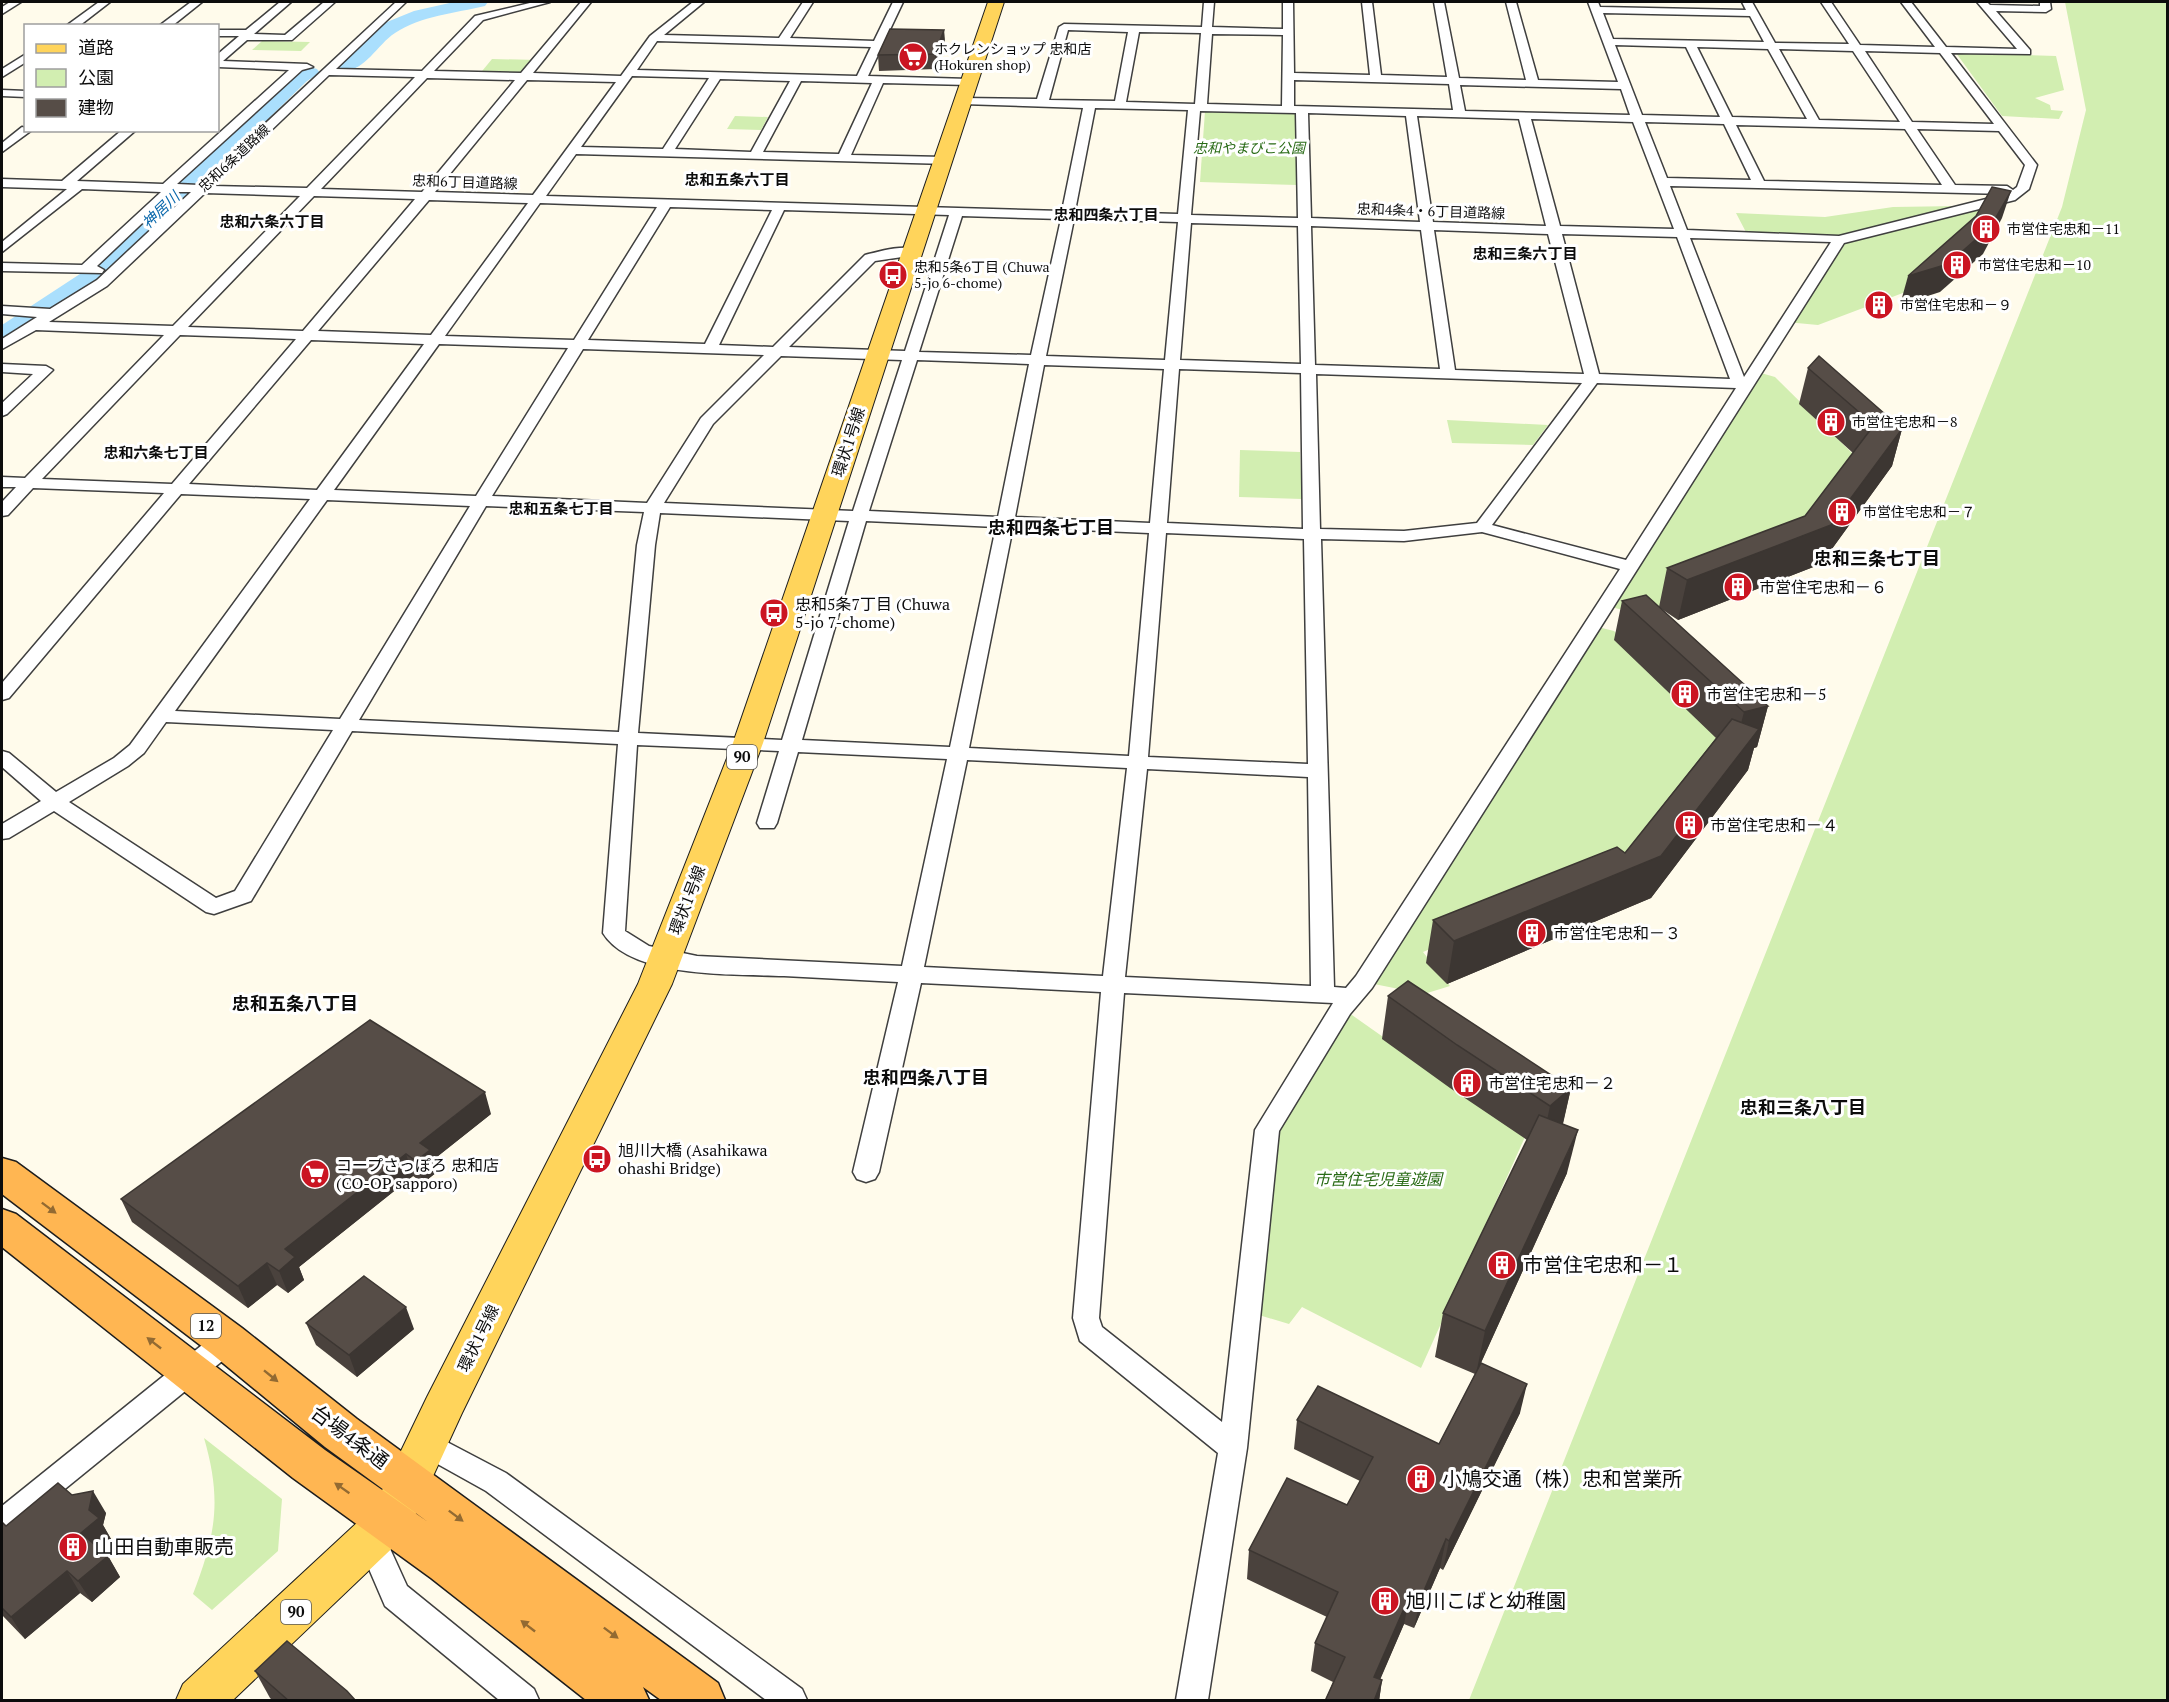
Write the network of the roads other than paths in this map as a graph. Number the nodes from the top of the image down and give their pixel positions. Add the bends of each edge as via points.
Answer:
1 (16, 2) edge
2 (105, 2) edge
3 (197, 2) edge
4 (286, 2) edge
5 (330, 2) edge
6 (404, 2) edge
7 (545, 2) edge
8 (586, 2) edge
9 (699, 2) edge
10 (808, 2) edge
11 (898, 2) edge
12 (996, 2) edge
13 (1209, 2) edge
14 (1288, 2) edge
15 (1367, 2) edge
16 (1439, 2) edge
17 (1511, 2) edge
18 (1746, 2) edge
19 (1826, 2) edge
20 (1906, 2) edge
21 (2045, 2) edge
22 (1984, 5) edge
23 (1594, 6) edge
24 (1672, 6) edge
25 (2, 11) edge
26 (1753, 13) junction
27 (74, 24) edge
28 (167, 24) edge
29 (1134, 28) junction
30 (1206, 30) junction
31 (1288, 32) junction
32 (219, 33) edge
33 (246, 35) junction
34 (654, 38) junction
35 (783, 41) junction
36 (1609, 42) junction
37 (877, 44) junction
38 (1690, 44) junction
39 (1771, 46) junction
40 (1857, 48) junction
41 (1942, 50) junction
42 (219, 58) edge
43 (2, 59) edge
44 (24, 59) edge
45 (219, 64) edge
46 (299, 67) junction
47 (327, 70) junction
48 (2, 74) edge
49 (423, 74) junction
50 (628, 76) junction
51 (716, 76) junction
52 (1288, 76) junction
53 (525, 77) junction
54 (797, 78) junction
55 (861, 79) junction
56 (1376, 79) junction
57 (879, 80) junction
58 (1455, 81) junction
59 (1533, 83) junction
60 (1625, 86) junction
61 (965, 91) junction
62 (2, 93) edge
63 (24, 94) edge
64 (1042, 103) junction
65 (1089, 104) junction
66 (1120, 105) junction
67 (1197, 107) junction
68 (1295, 110) junction
69 (1411, 113) junction
70 (1460, 114) junction
71 (1524, 116) junction
72 (1638, 118) junction
73 (1726, 121) junction
74 (1816, 123) junction
75 (1908, 126) junction
76 (2002, 128) junction
77 (24, 132) edge
78 (128, 132) edge
79 (2, 148) edge
80 (574, 150) junction
81 (667, 153) junction
82 (754, 156) junction
83 (843, 158) junction
84 (944, 161) junction
85 (1661, 182) junction
86 (2, 183) edge
87 (1759, 184) junction
88 (71, 185) junction
89 (181, 188) junction
90 (2023, 189) junction
91 (1952, 190) junction
92 (308, 192) junction
93 (425, 196) junction
94 (538, 199) junction
95 (666, 203) junction
96 (780, 206) junction
97 (942, 211) junction
98 (1070, 215) junction
99 (1185, 219) junction
100 (1304, 222) junction
101 (1429, 226) junction
102 (1555, 230) junction
103 (1684, 234) junction
104 (1839, 240) junction
105 (2, 248) edge
106 (911, 252) junction
107 (2, 267) edge
108 (99, 270) junction
109 (2, 310) edge
110 (44, 316) junction
111 (176, 330) junction
112 (307, 334) junction
113 (436, 339) junction
114 (581, 343) junction
115 (2, 345) edge
116 (710, 348) junction
117 (775, 350) junction
118 (877, 353) junction
119 (911, 354) junction
120 (1038, 359) junction
121 (1171, 364) junction
122 (2, 368) edge
123 (1307, 368) junction
124 (1448, 373) junction
125 (1593, 379) junction
126 (1743, 384) junction
127 (2, 411) edge
128 (2, 482) edge
129 (29, 483) junction
130 (176, 488) junction
131 (321, 494) junction
132 (481, 501) junction
133 (653, 507) junction
134 (2, 511) edge
135 (825, 515) junction
136 (860, 515) junction
137 (1006, 521) junction
138 (1159, 526) junction
139 (1482, 527) junction
140 (1311, 534) junction
141 (1630, 566) junction
142 (2, 694) edge
143 (162, 716) junction
144 (346, 725) junction
145 (628, 738) junction
146 (748, 743) junction
147 (791, 745) junction
148 (956, 755) junction
149 (2, 758) edge
150 (1138, 763) junction
151 (1318, 771) junction
152 (54, 801) junction
153 (766, 823) dead end
154 (2, 833) edge
155 (664, 959) junction
156 (912, 975) junction
157 (1113, 985) junction
158 (1323, 996) junction
159 (1353, 996) junction
160 (866, 1172) dead end
161 (2, 1173) edge
162 (2, 1225) edge
163 (227, 1341) junction
164 (190, 1371) junction
165 (1233, 1448) junction
166 (399, 1496) junction
167 (2, 1523) edge
168 (200, 1701) edge
169 (523, 1701) edge
170 (624, 1701) edge
171 (700, 1701) edge
172 (791, 1701) edge
173 (1192, 1701) edge

1 - 25 street
2 - 27 street
3 - 28 street
4 - 33 street
5 - 33 street via 288,38
6 - 47 street, 忠和6条道路線
7 - 49 street via 479,18
8 - 53 street
9 - 34 street
10 - 35 street
11 - 37 street
12 - 61 main road, 環状1号線 / 90
13 - 30 street
14 - 31 street
15 - 56 street
16 - 58 street
17 - 59 street
18 - 26 street
19 - 40 street
20 - 41 street
21 - 22 street via 2046,9
22 - 41 street via 2026,52
23 - 24 street
23 - 36 street
24 - 26 street
26 - 39 street
29 - 30 street
29 - 64 street via 1064,27
29 - 66 street
30 - 31 street
30 - 67 street
31 - 52 street
32 - 33 street
33 - 42 street
34 - 35 street
34 - 50 street
35 - 37 street
36 - 38 street
36 - 60 street
37 - 55 street
38 - 39 street
38 - 73 street
39 - 40 street
39 - 74 street
40 - 41 street
40 - 75 street
41 - 76 street
43 - 44 street
44 - 48 street
45 - 46 street
46 - 47 street
46 - 89 street
47 - 49 street
47 - 89 street, 忠和6条道路線
49 - 53 street
49 - 92 street
50 - 51 street
50 - 53 street
50 - 80 street
51 - 54 street
51 - 81 street
52 - 56 street
52 - 68 street
53 - 93 street
54 - 55 street
54 - 82 street
55 - 57 street
56 - 58 street
57 - 61 street
57 - 83 street
58 - 59 street
58 - 70 street
59 - 60 street
60 - 72 street
61 - 64 street
61 - 84 main road, 環状1号線 / 90
62 - 63 street
64 - 65 street
65 - 66 street
65 - 98 street
66 - 67 street
67 - 68 street
67 - 99 street
68 - 69 street
68 - 100 street
69 - 70 street
69 - 101 street
70 - 71 street
71 - 72 street
71 - 102 street
72 - 73 street
72 - 85 street
73 - 74 street
73 - 87 street
74 - 75 street
75 - 76 street
75 - 91 street
76 - 90 street via 2031,165
77 - 79 street
78 - 88 street
80 - 81 street
80 - 94 street
81 - 82 street
82 - 83 street
83 - 84 street
84 - 97 main road, 環状1号線 / 90
85 - 87 street
85 - 103 street
86 - 88 street, 忠和6丁目道路線
87 - 91 street
88 - 89 street, 忠和6丁目道路線
88 - 105 street
89 - 92 street, 忠和6丁目道路線
89 - 108 street
89 - 108 street, 忠和6条道路線
90 - 91 street
90 - 104 street, 忠和4条4・6丁目道路線 via 2010,197 1974,207
92 - 93 street, 忠和6丁目道路線
92 - 111 street
93 - 94 street, 忠和6丁目道路線
93 - 112 street
94 - 95 street, 忠和6丁目道路線
94 - 113 street
95 - 96 street, 忠和6丁目道路線
95 - 114 street
96 - 97 street, 忠和6丁目道路線
96 - 116 street
97 - 98 street, 忠和4条4・6丁目道路線
97 - 106 main road, 環状1号線 / 90
97 - 119 street
98 - 99 street, 忠和4条4・6丁目道路線
98 - 120 street
99 - 100 street, 忠和4条4・6丁目道路線
99 - 121 street
100 - 101 street, 忠和4条4・6丁目道路線
100 - 123 street
101 - 102 street, 忠和4条4・6丁目道路線
101 - 124 street
102 - 103 street, 忠和4条4・6丁目道路線
102 - 125 street
103 - 104 street, 忠和4条4・6丁目道路線
103 - 126 street
104 - 126 street
106 - 117 street via 870,258
106 - 118 main road, 環状1号線 / 90
107 - 108 street
108 - 110 street, 忠和6条道路線 via 102,283
109 - 110 street
110 - 111 street
110 - 115 street, 忠和6条道路線
111 - 112 street
111 - 129 street
112 - 113 street
112 - 130 street
113 - 114 street
113 - 131 street
114 - 116 street
114 - 132 street
116 - 117 street
117 - 118 street
117 - 133 street via 707,421
118 - 119 street
118 - 135 main road, 環状1号線 / 90
119 - 120 street
119 - 136 street
120 - 121 street
120 - 137 street
121 - 123 street
121 - 138 street
122 - 127 street via 46,370
123 - 124 street
123 - 140 street
124 - 125 street
125 - 126 street
125 - 139 street
126 - 141 street
128 - 129 street
129 - 130 street
129 - 134 street
130 - 131 street
130 - 142 street
131 - 132 street
131 - 143 street
132 - 133 street
132 - 144 street
133 - 135 street
133 - 145 street
135 - 136 street
135 - 146 main road, 環状1号線 / 90
136 - 137 street
136 - 147 street
137 - 138 street
137 - 148 street
138 - 140 street
138 - 150 street
139 - 140 street via 1404,536
139 - 141 street
140 - 151 street
141 - 159 street
143 - 144 street
143 - 152 street via 137,749
144 - 145 street
144 - 152 street via 243,896 214,908
145 - 146 street
145 - 155 street via 614,933 623,943
146 - 147 street
146 - 155 main road, 環状1号線 / 90
147 - 148 street
147 - 153 street
148 - 150 street
148 - 156 street
149 - 152 street
150 - 151 street
150 - 157 street
151 - 158 street
152 - 154 street
155 - 156 street
155 - 166 main road, 環状1号線 / 90
156 - 157 street
156 - 160 street
157 - 158 street
157 - 165 street via 1086,1318 1090,1333
158 - 159 street
159 - 165 street via 1267,1130
161 -> 163 highway, 台場4条通 / 12
164 -> 162 highway, 台場4条通 / 12
163 - 164 street
163 -> 166 highway, 台場4条通 / 12 via 341,1433
166 -> 164 highway, 台場4条通 / 12 via 309,1464
164 - 167 street
165 - 173 street
166 - 168 main road, 環状1号線 / 90
166 - 169 street via 396,1596
170 -> 166 highway, 台場4条通 / 12
166 -> 171 highway, 台場4条通 / 12
166 - 172 street via 496,1482

